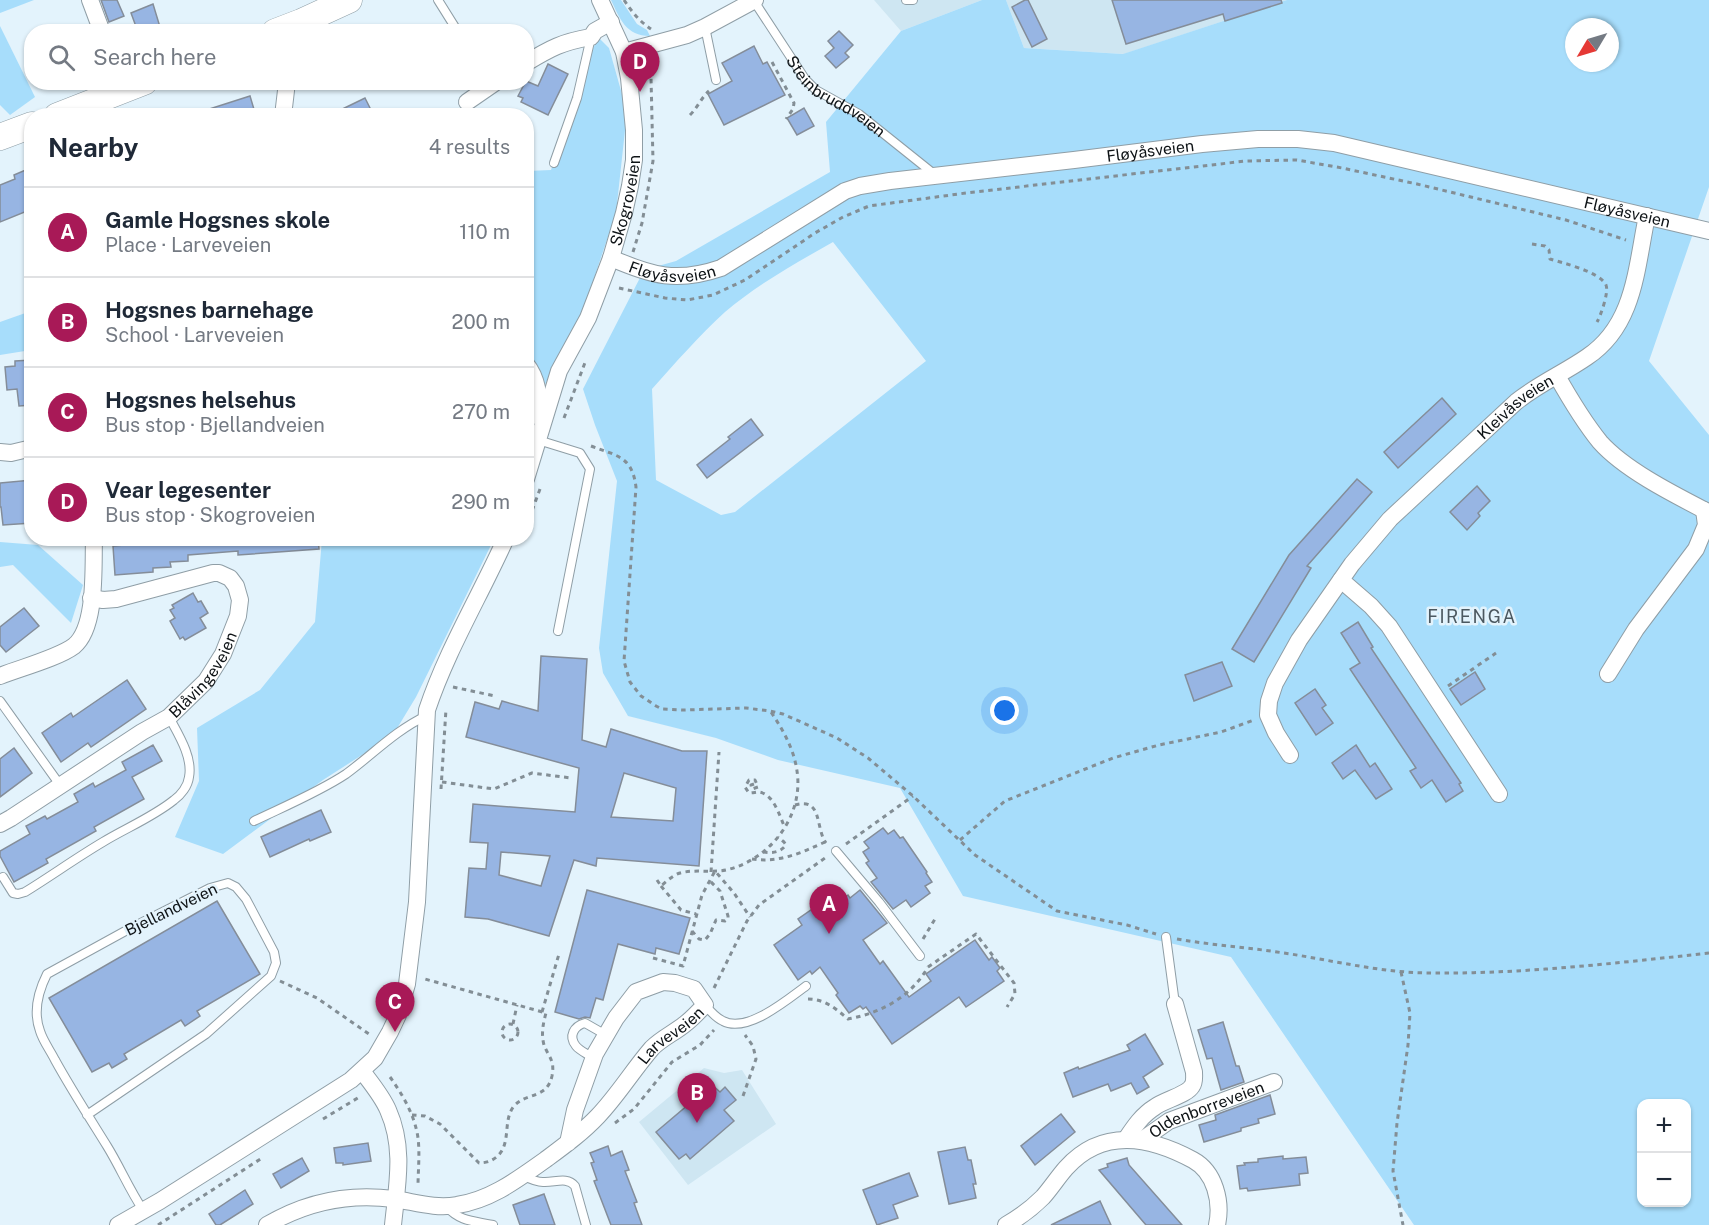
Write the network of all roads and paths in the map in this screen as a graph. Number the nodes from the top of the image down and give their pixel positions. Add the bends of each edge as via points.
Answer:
1 (90, 0) edge
2 (349, 0) edge
3 (438, 0) edge
4 (600, 0) edge
5 (906, 0) edge
6 (914, 0) edge
7 (752, 1) edge
8 (611, 22) junction
9 (99, 24) edge
10 (295, 24) edge
11 (453, 24) edge
12 (705, 27) junction
13 (591, 37) junction
14 (624, 52) junction
15 (534, 58) edge
16 (772, 62) dead end
17 (717, 83) joint
18 (118, 90) edge
19 (286, 90) edge
20 (484, 90) edge
21 (467, 102) dead end
22 (75, 108) edge
23 (284, 108) edge
24 (690, 115) dead end
25 (786, 119) dead end
26 (24, 128) edge
27 (0, 138) edge
28 (554, 163) dead end
29 (936, 176) junction
30 (1647, 216) junction
31 (1709, 231) edge
32 (1532, 244) dead end
33 (1641, 245) junction
34 (610, 258) junction
35 (619, 288) dead end
36 (1600, 348) junction
37 (1557, 376) junction
38 (534, 382) edge
39 (540, 434) junction
40 (589, 445) dead end
41 (24, 450) edge
42 (0, 452) edge
43 (534, 453) edge
44 (1706, 509) edge
45 (94, 546) edge
46 (503, 546) edge
47 (1341, 580) junction
48 (92, 598) junction
49 (558, 631) dead end
50 (1496, 653) dead end
51 (1608, 674) dead end
52 (0, 675) edge
53 (456, 677) dead end
54 (452, 687) junction
55 (448, 693) dead end
56 (1434, 695) junction
57 (495, 696) dead end
58 (0, 701) edge
59 (447, 703) dead end
60 (770, 711) junction
61 (1269, 715) junction
62 (426, 716) junction
63 (169, 717) junction
64 (719, 752) dead end
65 (1290, 755) dead end
66 (571, 778) dead end
67 (442, 782) junction
68 (754, 784) dead end
69 (60, 785) junction
70 (441, 794) dead end
71 (1499, 794) dead end
72 (913, 796) junction
73 (795, 805) junction
74 (254, 821) dead end
75 (0, 824) edge
76 (785, 828) junction
77 (778, 837) junction
78 (960, 840) junction
79 (825, 842) junction
80 (763, 852) junction
81 (834, 852) junction
82 (752, 859) junction
83 (713, 871) junction
84 (3, 877) dead end
85 (657, 880) dead end
86 (710, 881) junction
87 (661, 886) junction
88 (696, 914) junction
89 (750, 917) junction
90 (935, 919) dead end
91 (692, 931) junction
92 (1166, 937) junction
93 (918, 953) junction
94 (1709, 953) edge
95 (559, 954) dead end
96 (654, 958) dead end
97 (928, 967) junction
98 (1401, 972) junction
99 (426, 974) dead end
100 (271, 976) junction
101 (425, 979) junction
102 (806, 986) dead end
103 (423, 988) dead end
104 (789, 998) junction
105 (1175, 1004) joint
106 (517, 1005) junction
107 (705, 1005) junction
108 (1006, 1007) dead end
109 (542, 1012) junction
110 (513, 1024) junction
111 (737, 1024) junction
112 (606, 1035) junction
113 (384, 1042) junction
114 (593, 1058) junction
115 (362, 1071) junction
116 (1274, 1082) dead end
117 (375, 1089) junction
118 (743, 1096) dead end
119 (87, 1115) junction
120 (412, 1115) dead end
121 (321, 1121) dead end
122 (1134, 1140) junction
123 (568, 1143) junction
124 (264, 1157) dead end
125 (524, 1175) junction
126 (396, 1199) junction
127 (447, 1206) junction
128 (143, 1210) junction
129 (118, 1225) edge
130 (158, 1225) edge
131 (267, 1225) edge
132 (393, 1225) edge
133 (493, 1225) edge
134 (586, 1225) edge
135 (1006, 1225) edge
136 (1217, 1225) edge
137 (1403, 1225) edge

1 - 9 street
2 - 10 main road
3 - 11 lane
4 - 8 street, Skogroveien
5 - 6 lane
7 - 12 street, Steinbruddveien
7 - 29 lane, Steinbruddveien via 816,90 859,114
8 - 13 street
8 - 14 street, Skogroveien
12 - 14 street, Steinbruddveien
12 - 17 lane
13 - 15 street via 554,46
13 - 28 lane via 577,98
14 - 34 street, Skogroveien via 634,160
16 - 25 path via 794,103
17 - 24 path
18 - 22 main road
19 - 23 street
20 - 21 street
26 - 27 main road
29 - 30 street, Fløyåsveien via 1202,144 1298,139 1376,152
29 - 34 street, Fløyåsveien via 845,191 728,264 704,274 668,277
30 - 31 street, Fløyåsveien
30 - 33 street, Kleivåsveien
32 - 36 path via 1545,246 1550,259 1599,277 1605,284 1599,321 1590,333
33 - 35 path via 1566,220 1364,172 1297,160 1246,161 869,206 843,217 745,280 713,295 687,300
33 - 36 street, Kleivåsveien via 1622,320
34 - 39 street, Skogroveien via 588,318 559,371
36 - 37 street, Kleivåsveien
37 - 44 street via 1574,408 1601,443 1627,465
37 - 47 street, Kleivåsveien via 1516,402 1390,519
38 - 39 street via 539,394
39 - 43 street
39 - 49 lane via 580,453 590,469
40 - 60 path via 629,463 634,473 624,661 630,682 641,696 662,709
41 - 42 street
44 - 51 street via 1706,525 1696,549
45 - 48 street
46 - 62 street via 438,678
47 - 56 street via 1389,626
47 - 61 street, Kleivåsveien via 1275,683
48 - 52 street via 84,633 72,647
48 - 63 street, Blåvingeveien via 116,599 213,573 225,575 236,586 238,616 224,654 206,681
50 - 56 path
53 - 54 path
54 - 55 path
54 - 57 path
56 - 71 street
58 - 69 lane
59 - 67 path
60 - 72 path via 837,738
60 - 73 path via 785,734 795,761
61 - 65 street
61 - 78 path via 1221,732 1113,758 1005,801
62 - 74 lane via 343,775
62 - 113 street via 417,902 407,984 398,1015
63 - 69 street, Blåvingeveien
63 - 84 lane via 190,766 186,787 176,800 25,892 13,893
64 - 83 path
66 - 67 path via 532,773 494,789
67 - 70 path
68 - 76 path via 752,789 758,787 755,780 749,780 746,790 759,792 773,802
69 - 75 street, Blåvingeveien
72 - 78 path
72 - 81 path
73 - 76 path
73 - 79 path via 811,806
76 - 77 path
77 - 80 path
77 - 80 path via 786,845 784,848
78 - 92 path via 975,855 1057,911
79 - 81 path
79 - 82 path via 780,859
80 - 82 path
81 - 89 path via 759,905
81 - 93 lane
82 - 83 path
83 - 86 path
83 - 87 path via 678,873
83 - 89 path
85 - 87 path
86 - 88 path
86 - 91 path via 722,895 728,919 714,921 705,940
87 - 88 path via 681,910
88 - 91 path
89 - 107 path
90 - 93 path
91 - 96 path via 682,966
92 - 98 path
92 - 105 lane, Oldenborreveien
93 - 97 path
94 - 98 path via 1526,971
95 - 109 path
97 - 104 path via 915,987 882,1010 862,1017 848,1019 815,999
97 - 108 path via 976,934 1014,983 1015,994
98 - 137 path via 1410,1013 1393,1171
99 - 101 path
100 - 113 path via 317,998
100 - 119 lane via 206,1034
100 - 119 lane, Bjellandveien via 276,963 274,952 246,899 228,883 210,888 47,974 36,1007 39,1030
101 - 103 path
101 - 106 path
102 - 104 lane
104 - 111 lane via 767,1013
105 - 122 street, Oldenborreveien via 1194,1083 1149,1111 1140,1120
106 - 109 path
106 - 110 path
107 - 111 lane via 722,1021
107 - 112 street, Larveveien via 694,989 663,982 636,992
107 - 123 street, Larveveien via 653,1048 597,1117
109 - 120 path via 546,1013 543,1037 553,1064 549,1085 515,1105 509,1115 507,1141 493,1160 479,1164 440,1124 425,1116
110 - 110 path via 502,1030 508,1039 517,1034
111 - 118 path via 753,1046 756,1059
112 - 114 street, Larveveien
112 - 114 lane via 585,1023 573,1030 575,1045
113 - 115 street
114 - 123 street, Larveveien
115 - 117 street
115 - 128 street
116 - 122 street, Oldenborreveien via 1169,1121
117 - 121 path
117 - 126 street via 397,1133
119 - 128 lane, Bjellandveien
122 - 135 street, Oldenborreveien via 1097,1145 1075,1159 1043,1197
122 - 136 street, Oldenborreveien via 1170,1148 1204,1168 1219,1201
123 - 125 street, Larveveien
124 - 130 path
125 - 127 street, Larveveien via 474,1202
125 - 134 lane via 536,1181 572,1182
126 - 127 street, Larveveien
126 - 131 street, Larveveien via 362,1197 310,1204
126 - 132 street
127 - 133 lane, Larveveien via 459,1218
128 - 129 street

